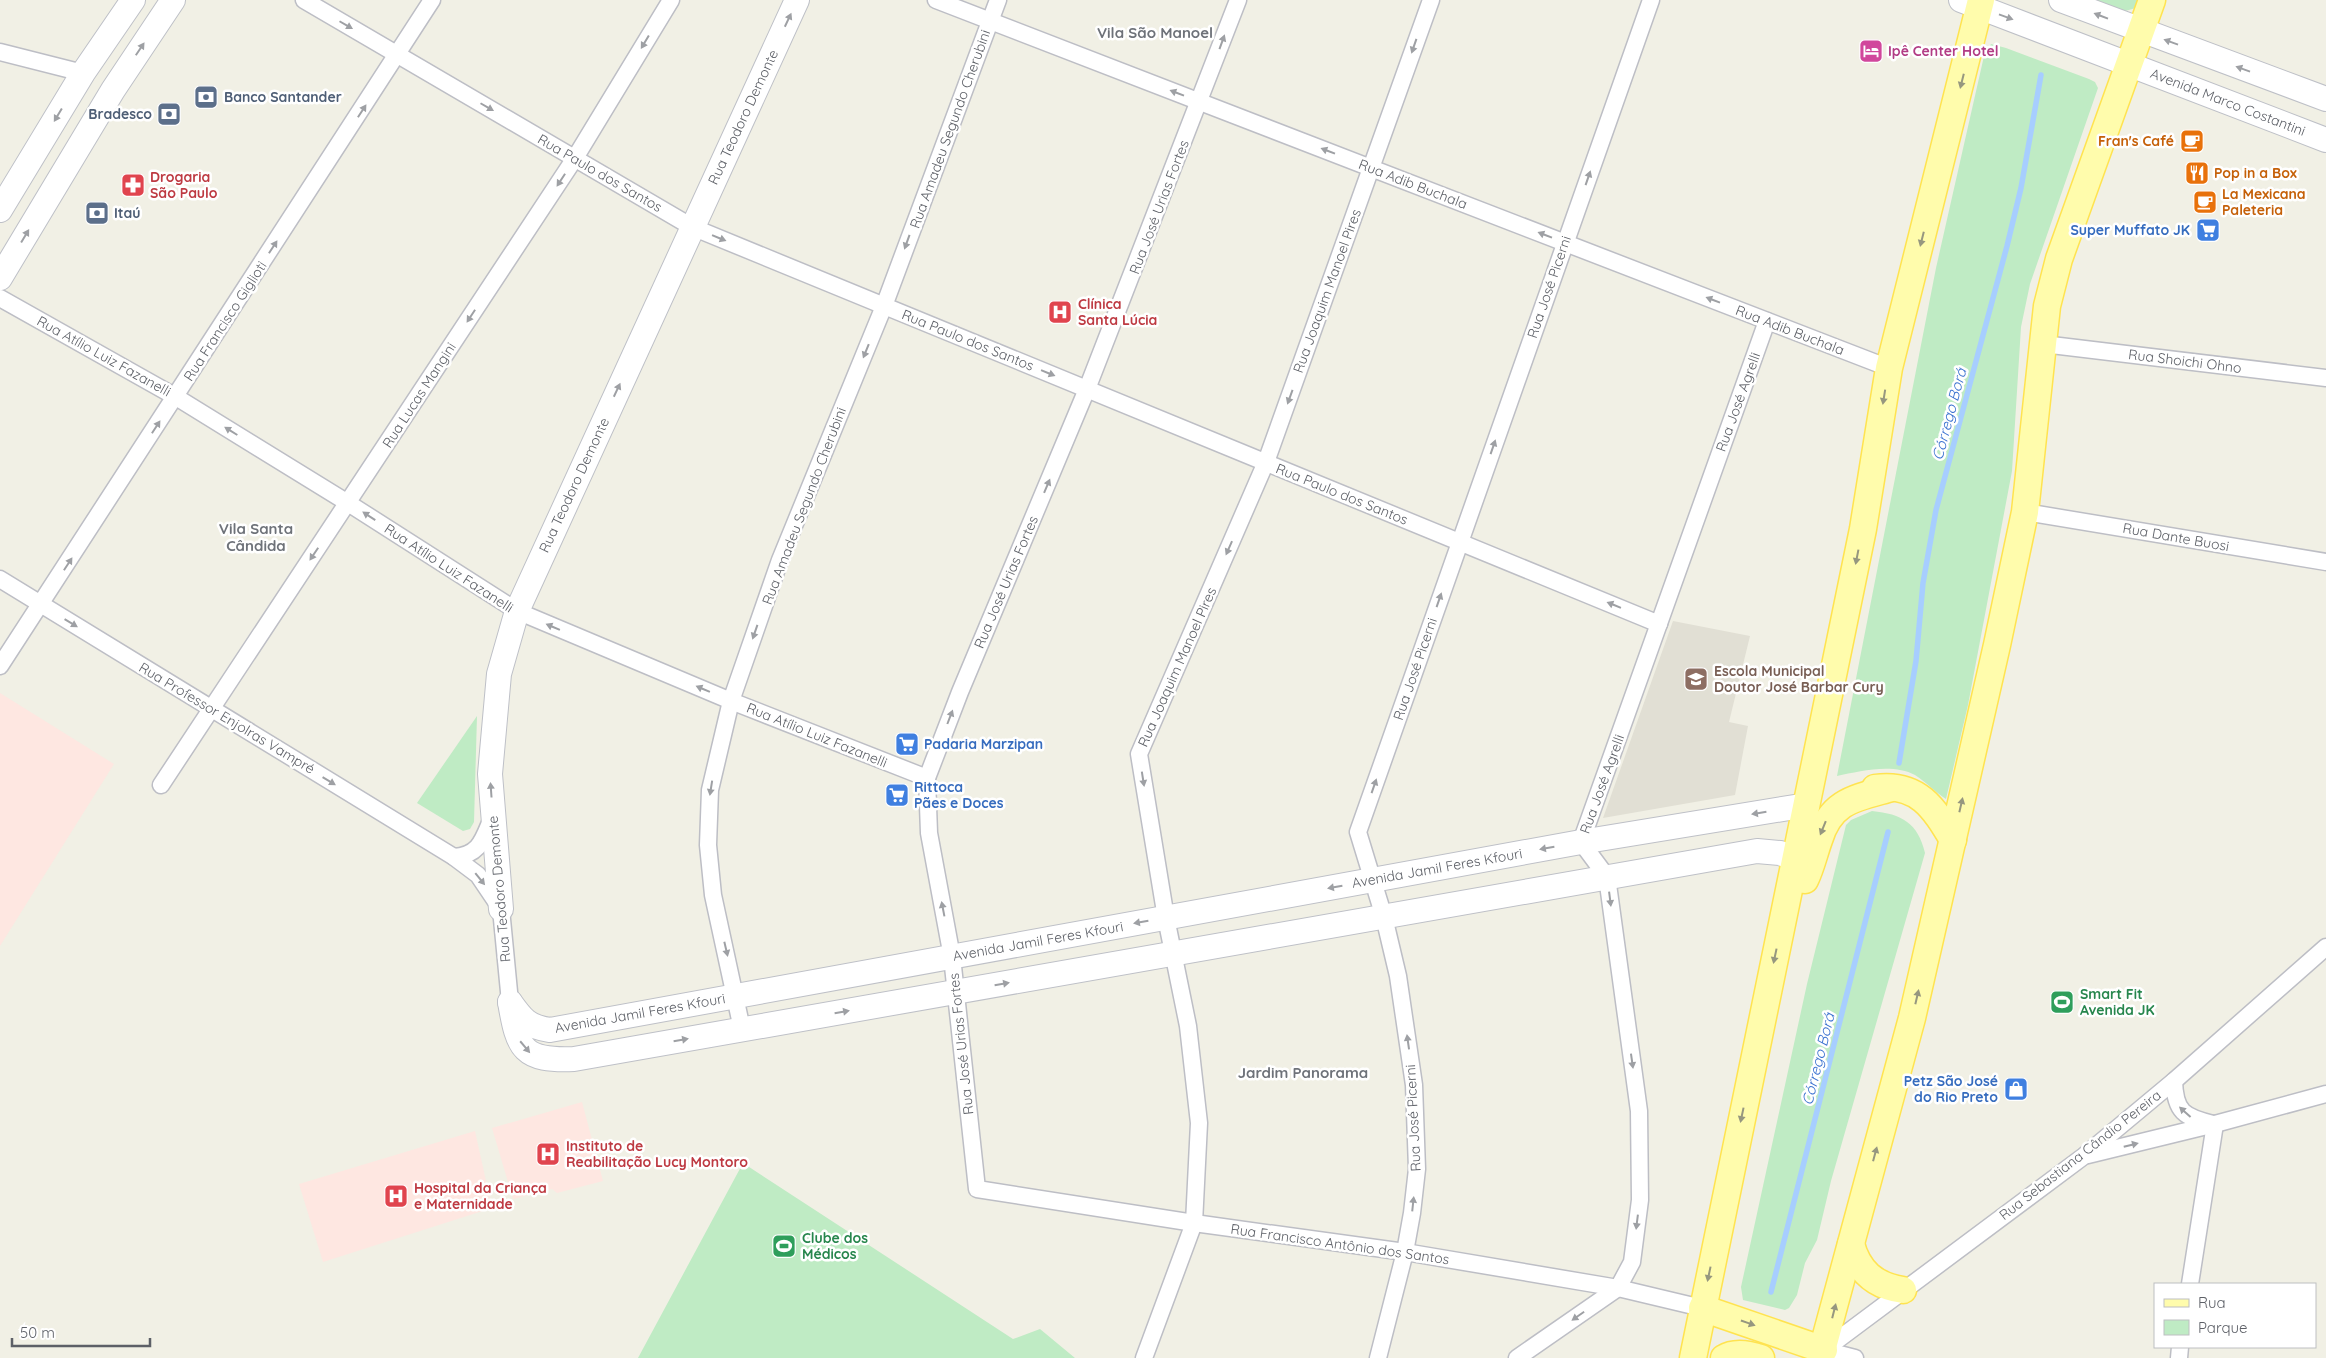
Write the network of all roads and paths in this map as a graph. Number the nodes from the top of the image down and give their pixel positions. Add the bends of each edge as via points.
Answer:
1 (133, 0) edge
2 (173, 0) edge
3 (304, 0) edge
4 (432, 0) edge
5 (671, 0) edge
6 (797, 0) edge
7 (936, 0) edge
8 (998, 0) edge
9 (1238, 0) edge
10 (1431, 0) edge
11 (1651, 0) edge
12 (2060, 0) edge
13 (2152, 0) edge
14 (1974, 2) edge
15 (990, 21) junction
16 (2142, 31) junction
17 (0, 52) edge
18 (2201, 53) junction
19 (398, 55) junction
20 (2130, 64) junction
21 (83, 73) junction
22 (2187, 88) junction
23 (113, 90) junction
24 (2326, 99) edge
25 (1200, 102) junction
26 (2326, 140) edge
27 (575, 158) junction
28 (1372, 168) junction
29 (0, 210) edge
30 (692, 227) junction
31 (1565, 243) junction
32 (0, 278) edge
33 (0, 298) edge
34 (884, 306) junction
35 (1767, 321) junction
36 (2043, 344) junction
37 (1889, 368) junction
38 (2326, 378) edge
39 (1087, 389) junction
40 (176, 397) junction
41 (1266, 462) junction
42 (348, 503) junction
43 (2025, 512) junction
44 (1460, 542) junction
45 (2326, 562) edge
46 (0, 579) edge
47 (41, 604) junction
48 (517, 611) junction
49 (1659, 624) junction
50 (0, 666) edge
51 (731, 701) junction
52 (211, 708) junction
53 (927, 778) junction
54 (161, 785) dead end
55 (1892, 788) junction
56 (1807, 805) junction
57 (493, 816) junction
58 (1953, 840) junction
59 (1581, 842) junction
60 (454, 857) junction
61 (1795, 859) junction
62 (1607, 877) junction
63 (1372, 880) junction
64 (501, 909) junction
65 (1384, 917) junction
66 (1166, 918) junction
67 (1782, 920) junction
68 (2326, 947) edge
69 (1173, 954) junction
70 (952, 957) junction
71 (956, 992) junction
72 (736, 996) junction
73 (510, 1002) junction
74 (742, 1029) junction
75 (2174, 1081) junction
76 (2326, 1094) edge
77 (2215, 1124) junction
78 (2084, 1156) junction
79 (977, 1189) joint
80 (1194, 1223) junction
81 (1850, 1244) junction
82 (1405, 1252) junction
83 (2190, 1283) edge
84 (1618, 1288) junction
85 (1903, 1290) junction
86 (1702, 1308) junction
87 (1822, 1354) edge
88 (1144, 1358) edge
89 (1378, 1358) edge
90 (1517, 1358) edge
91 (1693, 1358) edge
92 (1724, 1358) edge
93 (1760, 1358) edge
94 (1855, 1358) edge

1 - 21 street
23 -> 2 street
3 -> 19 street, Rua Paulo dos Santos
4 - 19 street, Rua Francisco Giglioti
5 -> 27 street, Rua Lucas Mangini
30 -> 6 street, Rua Teodoro Demonte
7 - 15 street, Rua Adib Buchala
8 - 15 street, Rua Amadeu Segundo Cherubini
25 -> 9 street, Rua José Urias Fortes
10 -> 28 street, Rua Joaquim Manoel Pires
31 -> 11 street, Rua José Picerni
16 -> 12 street
13 - 16 main road
14 -> 20 street, Avenida Marco Costantini
14 -> 37 main road
25 -> 15 street, Rua Adib Buchala
15 -> 34 street, Rua Amadeu Segundo Cherubini
18 -> 16 street
16 - 20 main road
17 - 21 street
18 - 22 street
24 -> 18 street
19 -> 27 street, Rua Paulo dos Santos
40 -> 19 street, Rua Francisco Giglioti
20 - 22 street, Avenida Marco Costantini
20 - 36 main road via 2059,259 2047,306
21 - 23 street
21 -> 29 street
22 - 26 street, Avenida Marco Costantini
32 -> 23 street
28 -> 25 street, Rua Adib Buchala
25 - 39 street, Rua José Urias Fortes
27 - 30 street, Rua Paulo dos Santos
27 -> 42 street, Rua Lucas Mangini
31 -> 28 street, Rua Adib Buchala
28 -> 41 street, Rua Joaquim Manoel Pires
30 -> 34 street, Rua Paulo dos Santos
48 -> 30 street, Rua Teodoro Demonte
35 -> 31 street, Rua Adib Buchala
44 -> 31 street, Rua José Picerni
33 - 40 street, Rua Atílio Luiz Fazanelli
34 -> 39 street, Rua Paulo dos Santos
34 -> 51 street, Rua Amadeu Segundo Cherubini via 780,560
35 - 37 street, Rua Adib Buchala
35 - 49 street, Rua José Agrelli
36 - 38 street, Rua Shoichi Ohno
36 - 43 main road
37 -> 56 main road via 1863,529
39 - 41 street, Rua Paulo dos Santos
53 -> 39 street, Rua José Urias Fortes
42 -> 40 street, Rua Atílio Luiz Fazanelli
47 -> 40 street, Rua Francisco Giglioti
41 - 44 street, Rua Paulo dos Santos
41 -> 66 street, Rua Joaquim Manoel Pires via 1139,754
48 -> 42 street, Rua Atílio Luiz Fazanelli
42 -> 52 street, Rua Lucas Mangini
43 - 45 street, Rua Dante Buosi
58 -> 43 main road
49 -> 44 street, Rua Paulo dos Santos
63 -> 44 street, Rua José Picerni via 1358,832
46 - 47 street, Rua Professor Enjolras Vampré
47 - 50 street, Rua Francisco Giglioti
47 -> 52 street, Rua Professor Enjolras Vampré
51 -> 48 street, Rua Atílio Luiz Fazanelli
57 -> 48 street, Rua Teodoro Demonte via 490,774 499,674
49 - 59 street, Rua José Agrelli
51 - 53 street, Rua Atílio Luiz Fazanelli
51 -> 72 street, Rua Amadeu Segundo Cherubini via 710,790 708,845 713,895
52 - 54 street, Rua Lucas Mangini
52 -> 60 street, Rua Professor Enjolras Vampré
70 -> 53 street, Rua José Urias Fortes via 929,833
55 - 56 main road via 1885,786 1848,792
55 - 58 main road via 1912,792 1931,805
55 -> 67 main road via 1846,801 1832,812 1824,823 1809,873
56 -> 59 street, Avenida Jamil Feres Kfouri
56 - 61 main road
57 - 60 street via 479,846 467,856
57 - 64 street, Rua Teodoro Demonte
81 -> 58 main road via 1912,1018
59 - 62 street, Rua José Agrelli
59 -> 63 street, Avenida Jamil Feres Kfouri
60 -> 64 street, Rua Professor Enjolras Vampré via 478,875
61 - 62 street via 1780,853 1757,851
61 - 67 main road
62 - 65 street
62 -> 84 street, Rua José Agrelli via 1639,1111 1640,1200 1632,1262
63 - 65 street, Rua José Picerni
63 -> 66 street, Avenida Jamil Feres Kfouri
64 - 73 street, Rua Teodoro Demonte
65 - 69 street
82 -> 65 street, Rua José Picerni via 1417,1169 1414,1085 1398,976
66 - 69 street, Rua Joaquim Manoel Pires
66 -> 70 street, Avenida Jamil Feres Kfouri
67 -> 86 main road
68 - 75 street, Rua Sebastiana Cândio Pereira
71 -> 69 street
69 - 80 street, Rua Joaquim Manoel Pires via 1188,1026 1199,1123
70 - 71 street, Rua José Urias Fortes
70 - 72 street, Avenida Jamil Feres Kfouri
74 -> 71 street
71 - 79 street, Rua José Urias Fortes
72 - 73 street, Avenida Jamil Feres Kfouri via 550,1030 534,1028
72 - 74 street, Rua Amadeu Segundo Cherubini
73 -> 74 street via 515,1033 522,1046 531,1055 553,1060
77 -> 75 street via 2194,1120 2180,1110 2175,1100
75 - 78 street, Rua Sebastiana Cândio Pereira
76 - 77 street
78 -> 77 street
77 - 83 street
78 - 85 street, Rua Sebastiana Cândio Pereira
79 - 80 street, Rua Francisco Antônio dos Santos
80 - 82 street, Rua Francisco Antônio dos Santos
80 - 88 street, Rua Joaquim Manoel Pires
81 - 85 main road via 1858,1264 1869,1276 1882,1285
87 -> 81 main road
82 - 84 street, Rua Francisco Antônio dos Santos
82 - 89 street, Rua José Picerni
84 - 86 street, Rua Francisco Antônio dos Santos
84 -> 90 street
85 - 87 street, Rua Sebastiana Cândio Pereira
86 -> 87 main road
86 - 91 main road
87 - 94 street
92 - 93 main road via 1748,1354

